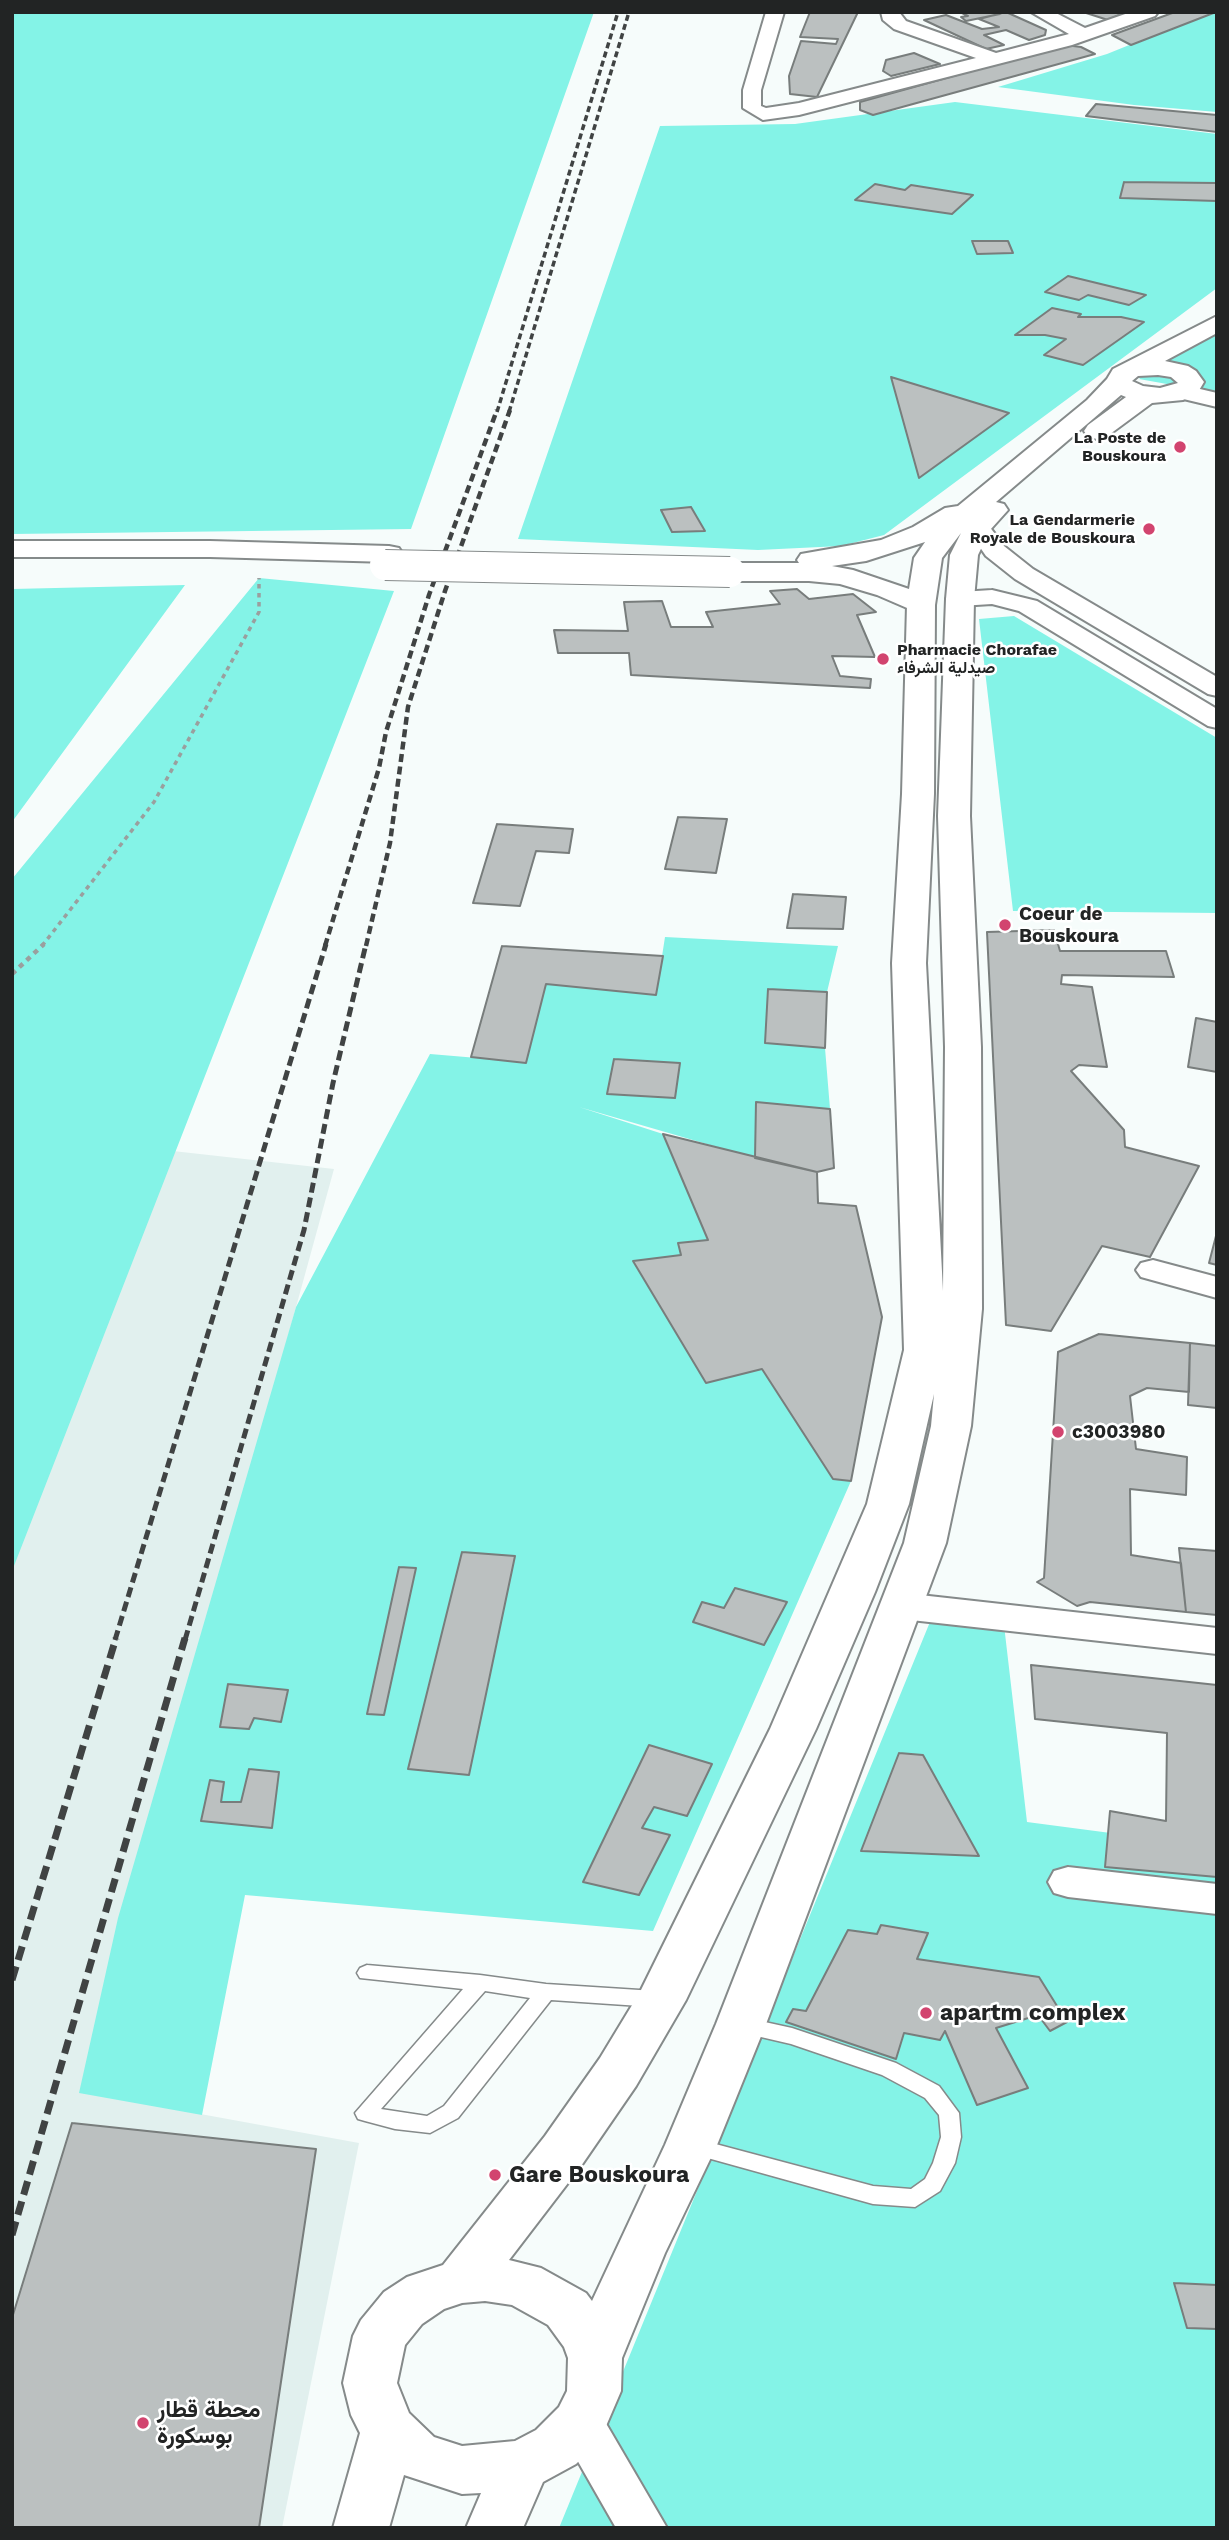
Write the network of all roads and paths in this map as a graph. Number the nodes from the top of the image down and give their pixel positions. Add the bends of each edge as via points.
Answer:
1 (775, 12) edge
2 (890, 12) edge
3 (1040, 12) edge
4 (1149, 12) edge
5 (1085, 35) junction
6 (995, 59) junction
7 (1211, 327) edge
8 (1128, 375) junction
9 (1181, 382) junction
10 (1146, 395) junction
11 (1217, 400) edge
12 (986, 494) junction
13 (978, 527) junction
14 (12, 549) edge
15 (387, 560) junction
16 (12, 562) edge
17 (255, 563) junction
18 (731, 567) junction
19 (1039, 583) junction
20 (1007, 599) junction
21 (941, 602) junction
22 (1217, 688) edge
23 (1217, 720) edge
24 (12, 974) edge
25 (1153, 1270) dead end
26 (1217, 1288) edge
27 (902, 1606) junction
28 (1217, 1641) edge
29 (1068, 1882) dead end
30 (1217, 1899) edge
31 (368, 1973) dead end
32 (480, 1983) junction
33 (546, 1992) junction
34 (661, 2000) junction
35 (741, 2025) junction
36 (691, 2146) junction
37 (462, 2281) junction
38 (595, 2358) junction
39 (580, 2423) junction
40 (389, 2430) junction
41 (522, 2465) junction
42 (361, 2528) edge
43 (494, 2528) edge
44 (643, 2528) edge

1 - 6 street via 752,90 751,107 758,113 782,113
2 - 6 street via 900,25
3 - 5 street
4 - 5 street
5 - 6 street
7 - 8 street
7 - 9 street
8 - 9 street via 1158,367
8 - 10 street via 1129,390
8 - 12 street
9 - 10 street
9 - 11 street
10 - 13 street via 993,510
12 - 18 street via 923,533 873,551
12 - 21 street via 934,549 925,570
13 - 19 street via 995,551
13 - 21 street
14 - 15 street via 198,549
15 - 17 street
15 - 18 street, bridge
16 - 17 street
17 - 24 path via 261,587 259,612 154,802 43,945
18 - 21 street via 843,576
19 - 20 street
19 - 22 street
20 - 21 street
20 - 23 street via 1036,610
21 - 27 street via 963,1047 962,1309 944,1461 925,1543
21 - 34 street via 918,794 909,963 924,1350 888,1504 853,1592 793,1729
25 - 26 street
27 - 28 street
27 - 35 street
29 - 30 street
31 - 32 lane
32 - 33 lane
32 - 33 lane via 365,2113 430,2125 451,2112
33 - 34 lane
34 - 37 street via 564,2151
35 - 36 street
35 - 36 lane via 792,2036 889,2069 932,2092 949,2113 951,2137 944,2163 933,2185 915,2198 873,2195
36 - 38 street
37 - 38 street via 522,2284 568,2309 588,2337
37 - 40 street via 426,2293 403,2308 380,2336 370,2383 379,2415
38 - 39 street via 594,2391
39 - 41 street via 556,2447
39 - 44 street
40 - 41 street via 416,2455 462,2470
40 - 42 street
41 - 43 street

